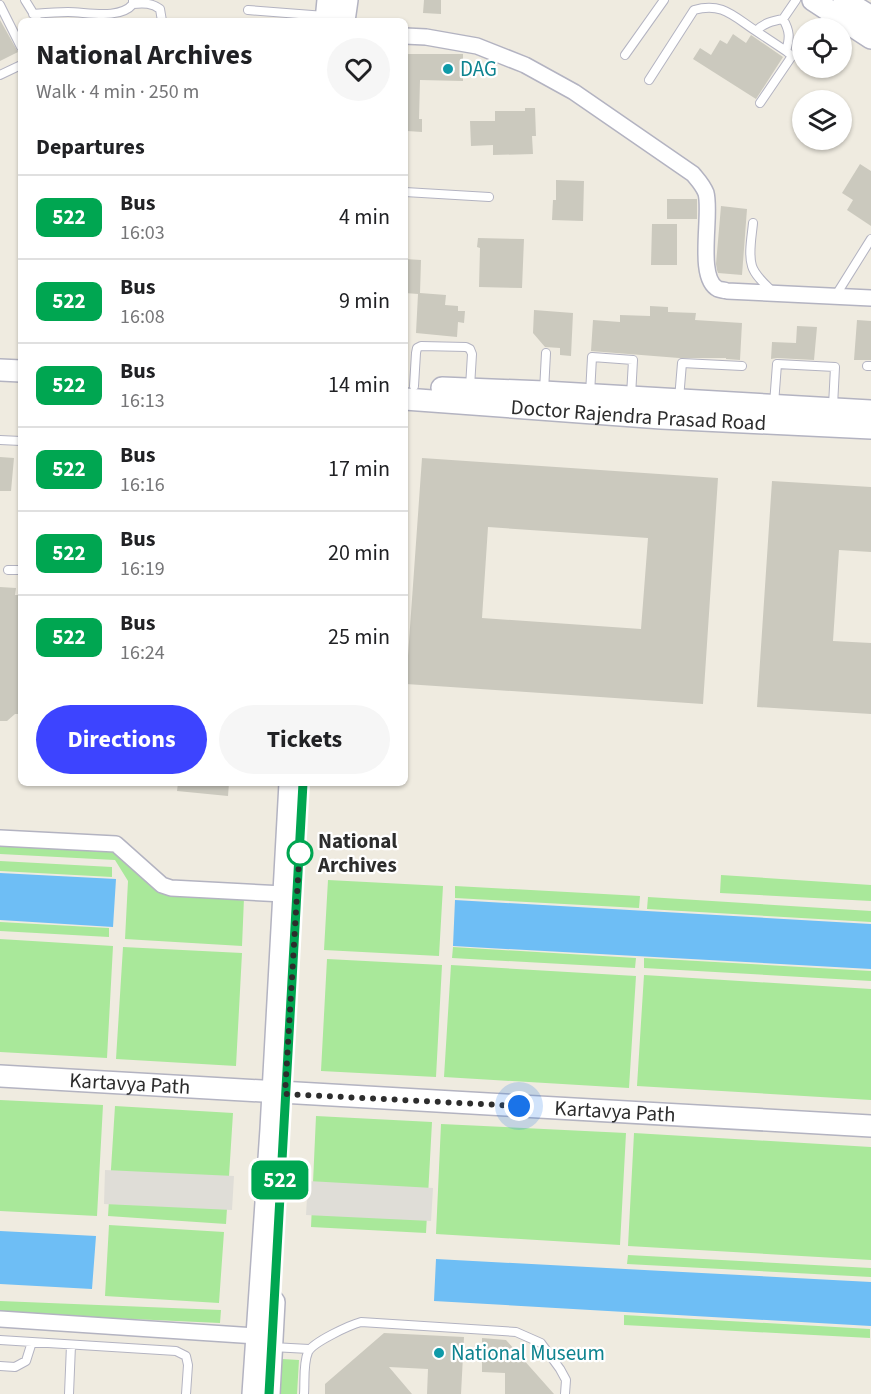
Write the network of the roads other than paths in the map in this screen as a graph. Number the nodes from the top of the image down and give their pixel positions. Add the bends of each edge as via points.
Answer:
1 (25, 0) edge
2 (347, 0) edge
3 (664, 0) edge
4 (796, 0) edge
5 (813, 0) edge
6 (844, 0) edge
7 (133, 2) edge
8 (0, 5) edge
9 (248, 10) dead end
10 (331, 14) edge
11 (35, 17) edge
12 (871, 17) edge
13 (162, 18) edge
14 (783, 19) junction
15 (756, 31) junction
16 (408, 36) edge
17 (871, 38) edge
18 (18, 41) edge
19 (786, 51) junction
20 (625, 55) dead end
21 (18, 66) edge
22 (0, 75) edge
23 (649, 80) dead end
24 (760, 103) dead end
25 (408, 192) edge
26 (489, 197) dead end
27 (753, 223) dead end
28 (871, 239) edge
29 (774, 293) junction
30 (836, 295) junction
31 (870, 298) edge
32 (546, 353) dead end
33 (741, 366) dead end
34 (0, 370) edge
35 (18, 372) edge
36 (470, 389) junction
37 (408, 390) edge
38 (544, 392) junction
39 (590, 396) junction
40 (631, 398) junction
41 (679, 401) junction
42 (774, 406) junction
43 (833, 409) junction
44 (871, 411) edge
45 (871, 428) edge
46 (0, 440) edge
47 (18, 441) edge
48 (8, 570) dead end
49 (18, 570) edge
50 (290, 786) edge
51 (303, 786) edge
52 (0, 838) edge
53 (284, 894) junction
54 (0, 1076) edge
55 (279, 1092) junction
56 (871, 1126) edge
57 (0, 1318) edge
58 (0, 1340) edge
59 (32, 1342) junction
60 (265, 1342) junction
61 (71, 1345) junction
62 (309, 1349) junction
63 (0, 1366) edge
64 (69, 1394) edge
65 (186, 1394) edge
66 (253, 1394) edge
67 (269, 1394) edge
68 (304, 1394) edge
69 (565, 1394) edge

1 - 11 lane
2 - 10 main road
3 - 20 lane
4 - 14 lane
5 - 17 main road
6 - 12 main road
7 - 11 lane via 129,9 118,13 68,12
7 - 13 lane via 155,5
8 - 18 lane
9 - 10 lane
14 - 15 lane via 762,25
14 - 19 lane via 789,30
15 - 19 lane
15 - 23 lane via 715,7 693,10
16 - 29 street via 477,46 525,65 574,92 693,174 706,195 706,262 712,282 717,289 727,291
19 - 24 lane via 792,57
21 - 22 lane
25 - 26 lane
27 - 29 lane via 752,267
28 - 30 lane
29 - 30 street
30 - 31 street
32 - 38 lane
33 - 41 lane via 682,363
34 - 35 main road
36 - 37 main road, Doctor Rajendra Prasad Road
36 - 37 lane via 470,349 421,346 417,348
36 - 38 main road, Doctor Rajendra Prasad Road
37 - 45 main road, Doctor Rajendra Prasad Road via 661,418
38 - 39 main road, Doctor Rajendra Prasad Road
39 - 40 main road, Doctor Rajendra Prasad Road
39 - 40 lane via 592,357 633,360
40 - 41 main road, Doctor Rajendra Prasad Road
41 - 42 main road, Doctor Rajendra Prasad Road
42 - 43 main road, Doctor Rajendra Prasad Road
42 - 43 lane via 777,364 801,365 835,367
43 - 44 main road, Doctor Rajendra Prasad Road
46 - 47 lane
48 - 49 lane
50 - 53 main road
51 - 55 main road via 290,1020
52 - 53 street via 116,844 162,885 171,888
53 - 55 main road
54 - 55 main road, Kartavya Path
55 - 56 main road, Kartavya Path
55 - 60 main road
57 - 60 street
58 - 59 lane
59 - 61 lane
59 - 63 lane via 26,1361 15,1367
60 - 62 lane
60 - 66 main road
60 - 67 main road
61 - 64 lane
61 - 65 lane via 176,1351 186,1356
62 - 68 lane
62 - 69 lane via 361,1322 516,1332 541,1343 566,1380

